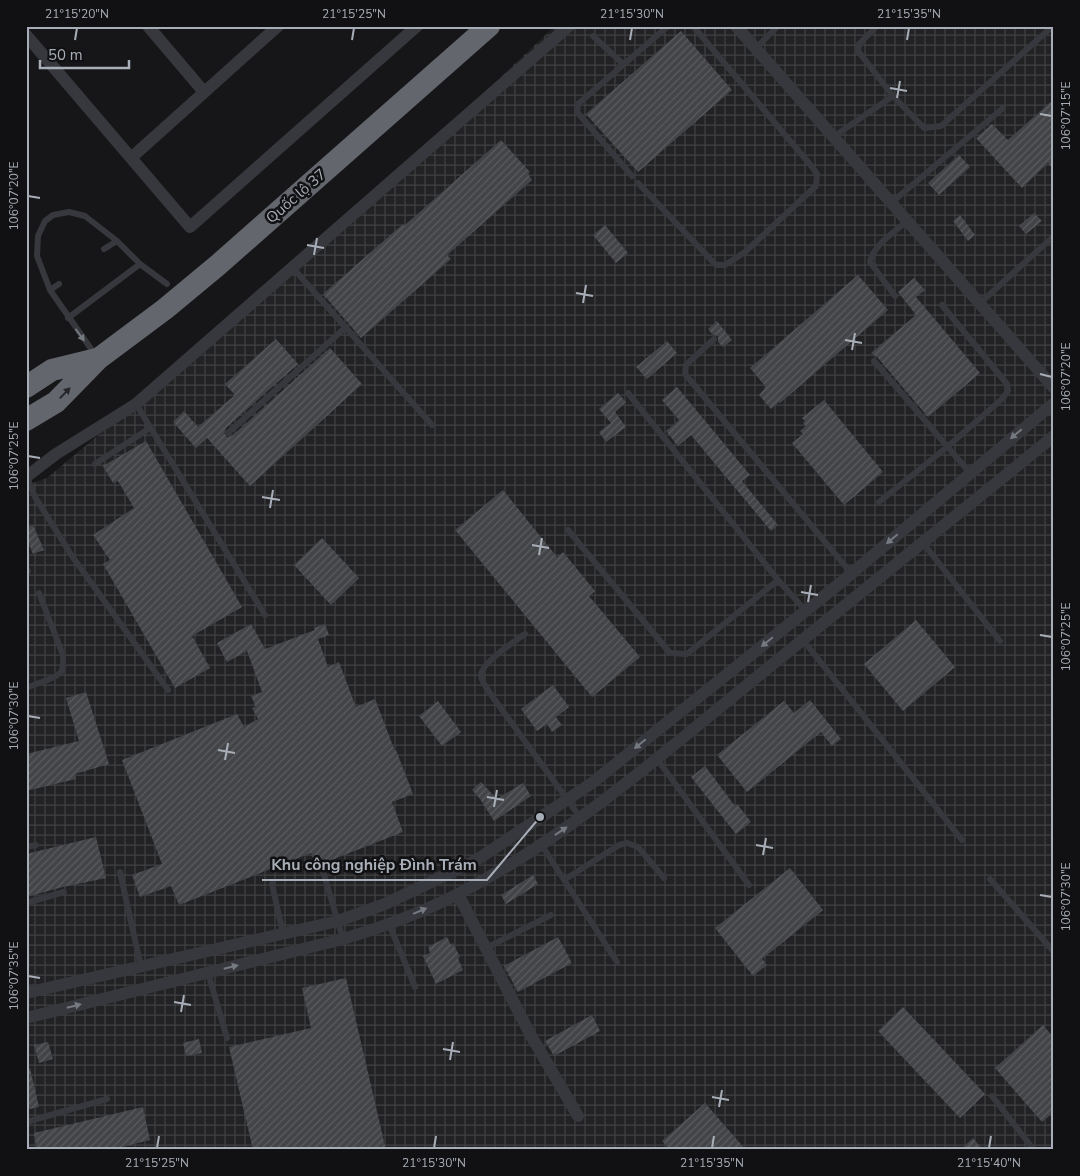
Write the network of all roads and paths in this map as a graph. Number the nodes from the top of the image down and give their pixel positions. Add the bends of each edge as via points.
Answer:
1 (148, 26) edge
2 (278, 26) edge
3 (417, 26) edge
4 (489, 26) edge
5 (569, 26) edge
6 (668, 26) edge
7 (692, 26) edge
8 (736, 26) edge
9 (778, 26) edge
10 (877, 26) edge
11 (1053, 26) edge
12 (26, 35) edge
13 (593, 36) dead end
14 (756, 48) junction
15 (623, 64) junction
16 (204, 92) junction
17 (893, 96) junction
18 (1003, 108) dead end
19 (833, 136) junction
20 (131, 158) junction
21 (632, 176) dead end
22 (638, 184) dead end
23 (891, 203) junction
24 (907, 221) junction
25 (1054, 236) edge
26 (117, 241) junction
27 (104, 249) dead end
28 (140, 264) junction
29 (292, 267) junction
30 (59, 284) dead end
31 (167, 284) dead end
32 (50, 290) junction
33 (895, 296) dead end
34 (980, 303) junction
35 (942, 305) dead end
36 (68, 318) junction
37 (346, 327) junction
38 (714, 339) dead end
39 (98, 359) junction
40 (874, 361) dead end
41 (26, 387) edge
42 (1054, 388) edge
43 (628, 393) dead end
44 (1054, 403) edge
45 (136, 404) junction
46 (26, 420) edge
47 (432, 426) dead end
48 (150, 428) junction
49 (229, 432) dead end
50 (1054, 436) edge
51 (947, 447) junction
52 (94, 464) dead end
53 (970, 473) junction
54 (26, 477) edge
55 (879, 502) dead end
56 (568, 530) dead end
57 (923, 543) junction
58 (851, 573) junction
59 (778, 580) junction
60 (39, 593) dead end
61 (806, 611) junction
62 (265, 616) dead end
63 (525, 634) dead end
64 (803, 640) junction
65 (1000, 641) dead end
66 (26, 688) edge
67 (168, 690) dead end
68 (657, 759) junction
69 (567, 799) junction
70 (580, 817) junction
71 (962, 840) dead end
72 (541, 844) junction
73 (36, 845) dead end
74 (26, 848) edge
75 (322, 868) dead end
76 (120, 872) dead end
77 (664, 878) dead end
78 (990, 879) dead end
79 (564, 880) junction
80 (272, 884) dead end
81 (749, 885) dead end
82 (64, 892) dead end
83 (458, 894) junction
84 (26, 903) edge
85 (551, 915) dead end
86 (338, 921) junction
87 (389, 924) junction
88 (283, 934) junction
89 (344, 939) junction
90 (486, 948) junction
91 (1054, 952) edge
92 (617, 962) dead end
93 (141, 967) junction
94 (208, 973) junction
95 (415, 987) dead end
96 (26, 993) edge
97 (26, 1018) edge
98 (227, 1038) dead end
99 (992, 1096) dead end
100 (107, 1099) dead end
101 (578, 1116) dead end
102 (26, 1122) edge
103 (1034, 1150) edge

1 - 16 street
2 - 16 street
3 - 20 street via 190,227
4 - 39 highway, Quốc lộ 37 via 218,264
5 - 29 street
6 - 15 lane
7 - 22 lane via 813,168 818,180 816,186 745,252 725,264 716,265
8 - 14 street
9 - 14 lane
10 - 17 lane via 859,44 858,51
11 - 17 lane via 942,126 924,128
12 - 20 street
13 - 15 lane
14 - 19 street
15 - 21 lane via 578,104 577,110
16 - 20 street
17 - 19 lane
18 - 23 lane
19 - 23 street
23 - 24 street
24 - 33 lane via 872,254 870,262
24 - 34 street
25 - 34 lane
26 - 27 lane
26 - 28 lane
26 - 32 lane via 85,216 69,212 53,215 45,221 38,236 37,256
28 - 31 lane
28 - 36 lane
29 - 37 lane
29 - 45 street
30 - 32 lane
32 - 36 lane
34 - 42 street
35 - 51 lane via 1008,387 1002,399
36 -> 39 lane
37 - 47 lane
37 - 49 lane
38 - 58 lane via 686,365 685,374
39 - 41 highway, Quốc lộ 37 via 52,370
46 -> 39 highway, Quốc lộ 37 via 56,402
40 - 51 lane
43 - 59 lane
44 -> 53 street
45 - 48 lane
45 - 54 street
48 - 52 lane
48 - 62 lane
50 - 57 street
51 - 53 lane
51 - 55 lane
53 -> 58 street
54 - 67 lane via 72,556
56 - 59 lane via 670,653 687,654
57 - 64 street
57 - 65 lane
58 - 61 street
59 - 61 lane
60 - 66 lane via 64,665 57,676
61 -> 69 street via 592,783
63 - 69 lane via 488,662 481,675 492,696
64 - 68 street
64 - 71 lane
68 - 70 street
68 - 81 lane
69 - 70 lane
69 - 86 street via 474,861 385,904
72 -> 70 street
72 - 79 lane
72 - 83 street
73 - 74 lane
75 - 86 lane
76 - 93 lane
77 - 79 lane via 638,847 627,843
78 - 91 lane
79 - 92 lane
80 - 88 lane
82 - 84 lane
87 -> 83 street
83 - 90 street
85 - 90 lane
86 - 88 street
86 - 89 lane
87 - 89 street
87 - 95 lane
88 - 93 street
94 -> 89 street
90 - 101 street via 530,1034
93 - 96 street
97 -> 94 street
94 - 98 lane
99 - 103 lane
100 - 102 lane

